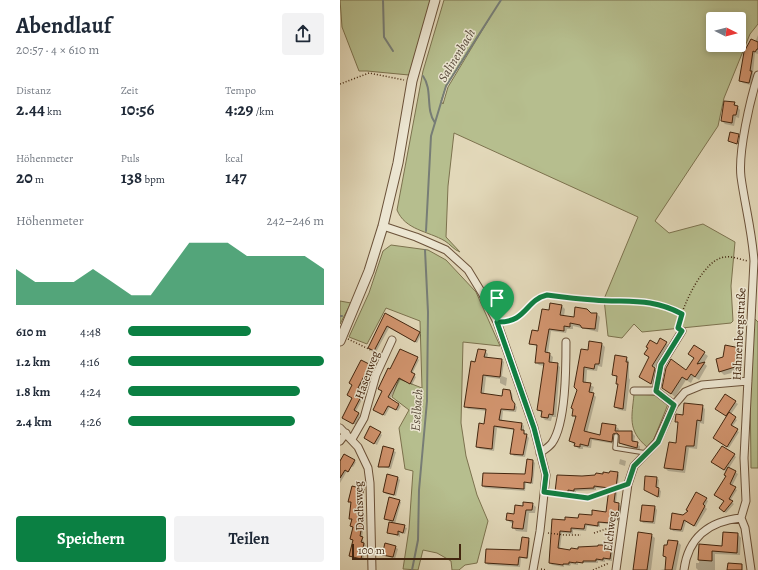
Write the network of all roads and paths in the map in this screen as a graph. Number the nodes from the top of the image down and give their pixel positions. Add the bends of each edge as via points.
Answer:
1 (435, 0) edge
2 (758, 75) edge
3 (412, 81) junction
4 (340, 84) edge
5 (383, 226) junction
6 (754, 261) junction
7 (682, 314) junction
8 (497, 322) junction
9 (682, 331) joint
10 (341, 339) edge
11 (392, 340) dead end
12 (566, 342) dead end
13 (384, 357) junction
14 (748, 381) junction
15 (634, 391) dead end
16 (656, 391) junction
17 (674, 405) junction
18 (343, 430) edge
19 (616, 436) dead end
20 (352, 439) junction
21 (340, 441) edge
22 (540, 453) junction
23 (647, 453) junction
24 (628, 484) junction
25 (544, 492) junction
26 (740, 518) junction
27 (621, 524) junction
28 (540, 531) junction
29 (594, 533) dead end
30 (581, 534) dead end
31 (617, 559) junction
32 (372, 570) edge
33 (533, 570) edge
34 (593, 570) edge
35 (616, 570) edge
36 (684, 570) edge
37 (751, 570) edge

1 - 3 street
2 - 6 street, Hahnenbergstraße via 741,154 741,177
3 - 4 path via 369,73
3 - 5 street via 398,163
5 - 8 street via 446,250 468,270
5 - 10 street via 369,271
6 - 7 path via 726,256 708,266 691,292
6 - 14 street, Hahnenbergstraße
7 - 8 path via 646,301 612,301 547,295 511,322
7 - 9 path via 678,328
8 - 22 street via 534,428
9 - 16 street via 661,365
10 - 13 path
11 - 13 street, Hasenweg
12 - 22 street via 566,371 560,421 552,443
13 - 20 street, Hasenweg via 364,418
14 - 17 street, Elchweg via 702,385 685,392
14 - 26 street, Hahnenbergstraße via 744,458 746,501
15 - 16 street
16 - 17 street
17 - 23 street, Elchweg via 658,442
18 - 20 street, Dachsweg
18 - 21 street
19 - 23 lane via 615,448
20 - 32 street, Dachsweg via 364,457 369,476
22 - 25 street via 546,475
23 - 24 street, Elchweg via 634,466
24 - 25 path via 588,498
24 - 27 street, Elchweg
25 - 28 street
26 - 36 street via 721,521 701,534 691,545 685,558
26 - 37 street via 746,534
27 - 29 path
27 - 31 street, Elchweg
28 - 30 path via 564,535
28 - 33 street
31 - 34 path
31 - 35 street, Elchweg

